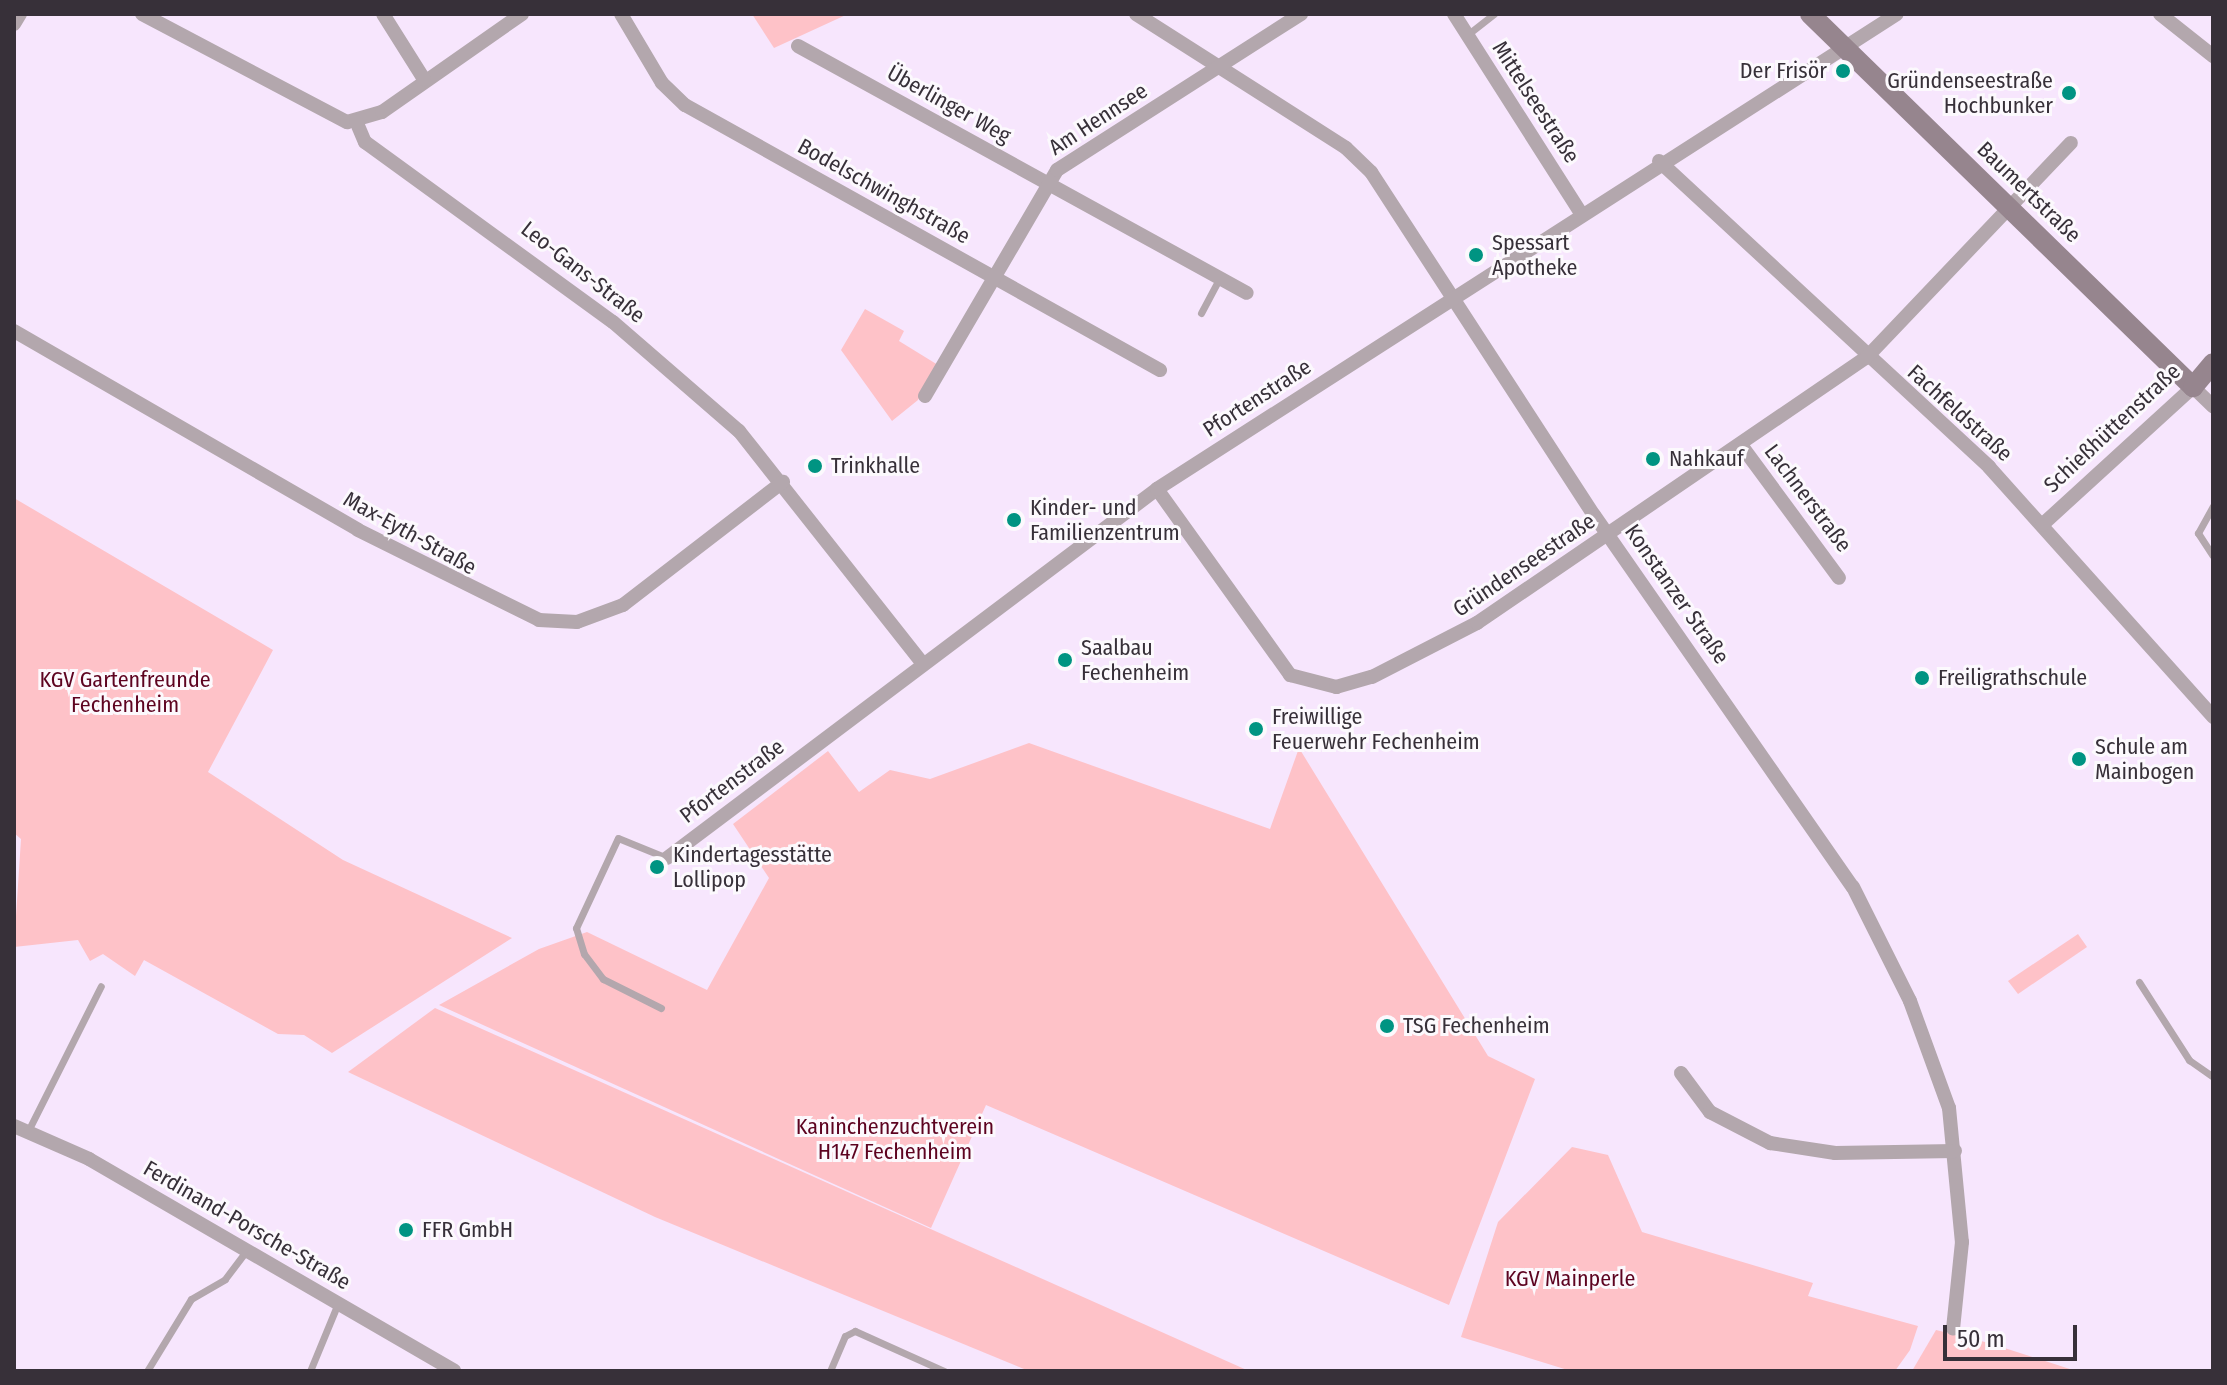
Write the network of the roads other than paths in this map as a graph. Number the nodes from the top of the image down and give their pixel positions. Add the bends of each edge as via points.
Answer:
1 (20, 14) edge
2 (142, 14) edge
3 (383, 14) edge
4 (522, 14) edge
5 (621, 14) edge
6 (1136, 14) edge
7 (1301, 14) edge
8 (1454, 14) edge
9 (1494, 14) edge
10 (1810, 14) edge
11 (1897, 14) edge
12 (2160, 14) edge
13 (14, 24) edge
14 (1467, 35) junction
15 (1844, 45) junction
16 (798, 46) dead end
17 (2213, 56) edge
18 (1221, 65) junction
19 (424, 79) junction
20 (356, 121) junction
21 (2071, 143) dead end
22 (1659, 161) junction
23 (1047, 183) junction
24 (2009, 206) junction
25 (1581, 213) junction
26 (991, 277) junction
27 (1220, 278) junction
28 (1247, 293) dead end
29 (1452, 297) junction
30 (1201, 313) dead end
31 (14, 331) edge
32 (1866, 358) junction
33 (2213, 363) edge
34 (1160, 370) dead end
35 (2193, 387) junction
36 (925, 396) dead end
37 (2213, 406) edge
38 (1741, 445) junction
39 (783, 482) junction
40 (1157, 489) junction
41 (2213, 506) edge
42 (2042, 525) junction
43 (1608, 534) junction
44 (2213, 556) edge
45 (1839, 578) dead end
46 (922, 663) junction
47 (2213, 717) edge
48 (667, 858) joint
49 (2139, 982) dead end
50 (101, 986) dead end
51 (661, 1008) dead end
52 (1681, 1073) dead end
53 (2213, 1077) edge
54 (21, 1129) edge
55 (1955, 1151) junction
56 (247, 1249) junction
57 (338, 1303) junction
58 (1953, 1329) dead end
59 (147, 1371) edge
60 (310, 1371) edge
61 (454, 1371) edge
62 (830, 1371) edge
63 (944, 1371) edge

1 - 13 street
2 - 20 street via 315,110
3 - 19 street
4 - 19 street
5 - 26 street, Bodelschwinghstraße via 662,83 685,105
6 - 18 street, Konstanzer Straße
7 - 18 street, Am Hennsee
8 - 14 street, Mittelseestraße
9 - 14 lane
10 - 15 street, Baumertstraße
11 - 15 street, Pfortenstraße
12 - 17 street
14 - 25 street, Mittelseestraße
15 - 22 street, Pfortenstraße
15 - 24 street, Baumertstraße
16 - 23 street, Überlinger Weg
18 - 23 street, Am Hennsee
18 - 29 street, Konstanzer Straße via 1358,157
19 - 20 street via 382,112
20 - 39 street, Leo-Gans-Straße via 365,142 499,235 689,385
21 - 24 street, Gründenseestraße
22 - 25 street, Pfortenstraße
22 - 32 street, Fachfeldstraße
23 - 26 street, Am Hennsee
23 - 27 street, Überlinger Weg
24 - 32 street, Gründenseestraße
24 - 35 street, Baumertstraße
25 - 29 street, Pfortenstraße
26 - 34 street, Bodelschwinghstraße
26 - 36 street, Am Hennsee
27 - 28 street, Überlinger Weg
27 - 30 lane
29 - 40 street, Pfortenstraße
29 - 43 street, Konstanzer Straße
31 - 39 street, Max-Eyth-Straße via 345,523 539,620 577,622 623,605
32 - 38 street, Gründenseestraße
32 - 42 street, Fachfeldstraße via 1989,467
33 - 35 street, Schießhüttenstraße
35 - 37 street, Baumertstraße
35 - 42 street, Schießhüttenstraße
38 - 43 street, Gründenseestraße
38 - 45 street, Lachnerstraße
39 - 46 street, Leo-Gans-Straße
40 - 43 street, Gründenseestraße via 1264,647 1290,675 1318,686 1354,683 1429,652
40 - 46 street, Pfortenstraße
41 - 44 lane via 2198,533
42 - 47 street, Fachfeldstraße
43 - 55 street, Konstanzer Straße via 1866,909 1930,1049
46 - 48 street, Pfortenstraße
48 - 51 lane via 618,838 576,928 584,954 603,979
49 - 53 lane via 2189,1060
50 - 54 lane
52 - 55 street via 1710,1112 1770,1143 1835,1153
54 - 56 street, Ferdinand-Porsche-Straße
55 - 58 street, Konstanzer Straße via 1962,1242
56 - 57 street, Ferdinand-Porsche-Straße
56 - 59 lane via 225,1279 191,1299
57 - 60 lane
57 - 61 street, Ferdinand-Porsche-Straße
62 - 63 lane via 845,1336 855,1331

